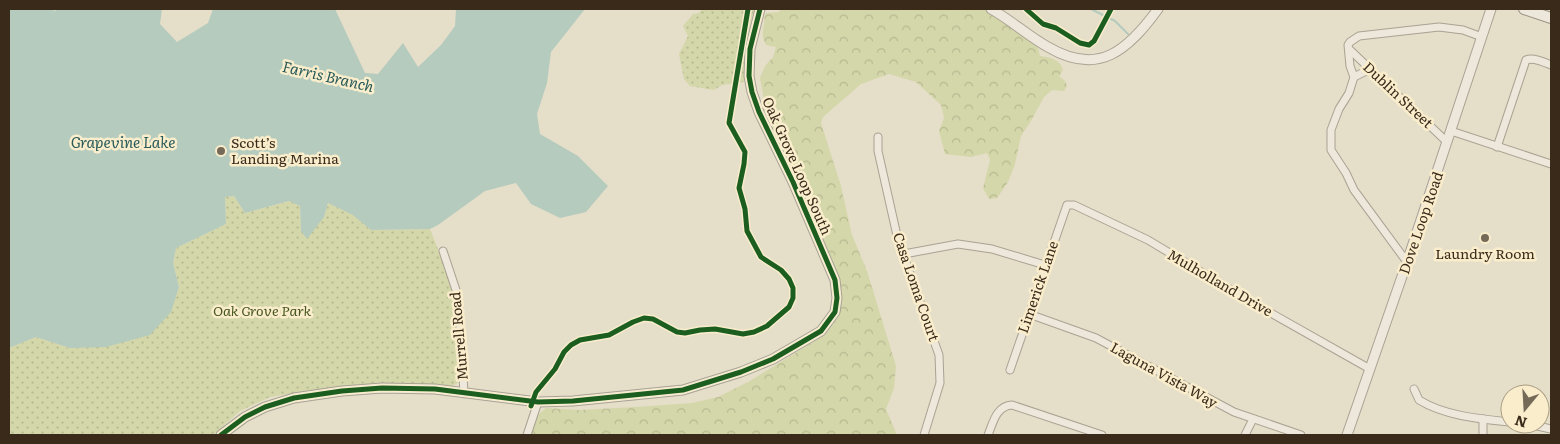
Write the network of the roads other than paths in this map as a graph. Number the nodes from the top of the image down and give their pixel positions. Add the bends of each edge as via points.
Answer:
1 (760, 9) edge
2 (991, 9) edge
3 (1158, 9) edge
4 (1491, 9) edge
5 (1524, 9) edge
6 (1551, 18) edge
7 (1482, 37) junction
8 (1348, 49) junction
9 (1551, 65) edge
10 (1370, 69) junction
11 (1354, 77) junction
12 (1451, 131) junction
13 (878, 137) dead end
14 (1448, 142) junction
15 (1497, 147) junction
16 (1551, 164) edge
17 (1067, 205) joint
18 (443, 251) dead end
19 (904, 254) junction
20 (1408, 262) junction
21 (1045, 265) junction
22 (1029, 314) junction
23 (1370, 369) junction
24 (1010, 370) dead end
25 (1414, 389) dead end
26 (464, 393) junction
27 (538, 402) junction
28 (1253, 419) junction
29 (1484, 419) junction
30 (1500, 421) edge
31 (221, 435) edge
32 (527, 435) edge
33 (924, 435) edge
34 (988, 435) edge
35 (1102, 435) edge
36 (1245, 435) edge
37 (1301, 435) edge
38 (1347, 435) edge
39 (1483, 435) edge

1 - 27 street, Oak Grove Loop South via 748,66 752,92 835,280 838,298 832,319 821,331 773,359 700,386
2 - 3 street via 1047,47 1065,56 1090,61 1120,51
4 - 7 street, Dove Loop Road
5 - 6 main road
7 - 8 street via 1463,30 1439,27 1359,36 1350,42
7 - 12 street, Dove Loop Road
8 - 10 street, Dublin Street
8 - 11 street
9 - 15 street via 1526,60
10 - 11 street
10 - 14 street, Dublin Street
11 - 20 street via 1332,130 1331,150 1354,190
12 - 14 street, Dove Loop Road
12 - 15 street
13 - 19 street, Casa Loma Court via 887,198
14 - 20 street, Dove Loop Road
15 - 16 street
17 - 21 street, Limerick Lane
17 - 23 street, Mulholland Drive via 1074,205 1148,240
18 - 26 street, Murrell Road via 458,296
19 - 21 street via 958,244 992,249
19 - 33 street, Casa Loma Court via 935,341 940,367 938,391
20 - 23 street, Dove Loop Road
21 - 22 street, Limerick Lane
22 - 24 street, Limerick Lane
22 - 28 street, Laguna Vista Way via 1096,338 1216,404
23 - 38 street, Dove Loop Road
25 - 29 street via 1419,400 1426,404
26 - 27 street, Oak Grove Loop South
26 - 31 street, Oak Grove Loop South via 382,388 302,397 262,408
27 - 32 street
28 - 36 street
28 - 37 street, Laguna Vista Way
29 - 30 street
29 - 39 street
34 - 35 street via 995,415 1007,405 1016,405

